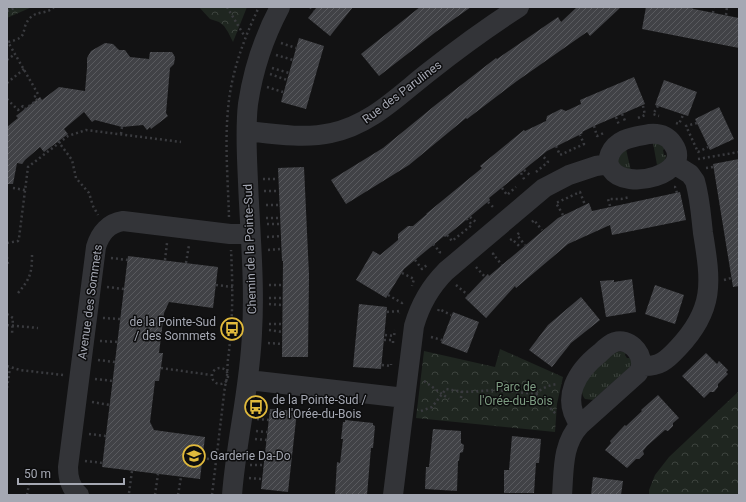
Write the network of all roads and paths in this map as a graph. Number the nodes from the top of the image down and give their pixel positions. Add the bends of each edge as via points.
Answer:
1 (17, 7) edge
2 (54, 7) edge
3 (227, 7) edge
4 (280, 7) edge
5 (310, 7) edge
6 (519, 7) edge
7 (714, 7) edge
8 (727, 7) edge
9 (7, 11) edge
10 (314, 11) dead end
11 (713, 13) dead end
12 (726, 15) dead end
13 (246, 38) dead end
14 (8, 40) edge
15 (280, 43) dead end
16 (296, 48) dead end
17 (15, 54) junction
18 (275, 55) dead end
19 (7, 60) edge
20 (293, 60) dead end
21 (237, 65) dead end
22 (271, 67) dead end
23 (24, 69) junction
24 (289, 73) dead end
25 (269, 74) dead end
26 (287, 80) dead end
27 (232, 82) dead end
28 (7, 83) edge
29 (266, 87) dead end
30 (283, 92) dead end
31 (7, 99) edge
32 (642, 106) dead end
33 (658, 106) dead end
34 (622, 114) dead end
35 (683, 115) dead end
36 (637, 118) dead end
37 (663, 118) dead end
38 (632, 121) dead end
39 (673, 122) dead end
40 (697, 123) dead end
41 (122, 127) dead end
42 (247, 131) junction
43 (121, 135) junction
44 (580, 135) dead end
45 (59, 142) junction
46 (181, 142) dead end
47 (556, 146) dead end
48 (708, 147) dead end
49 (739, 152) edge
50 (542, 155) dead end
51 (684, 162) junction
52 (609, 164) junction
53 (524, 170) dead end
54 (521, 173) dead end
55 (262, 179) dead end
56 (278, 179) dead end
57 (13, 188) dead end
58 (502, 188) dead end
59 (25, 190) junction
60 (262, 191) dead end
61 (279, 191) dead end
62 (635, 195) dead end
63 (488, 202) dead end
64 (263, 205) dead end
65 (279, 205) dead end
66 (585, 205) dead end
67 (610, 206) dead end
68 (489, 210) dead end
69 (563, 215) dead end
70 (100, 217) dead end
71 (470, 217) dead end
72 (263, 218) dead end
73 (280, 218) dead end
74 (481, 218) dead end
75 (467, 219) dead end
76 (280, 224) dead end
77 (530, 224) dead end
78 (542, 230) dead end
79 (521, 231) dead end
80 (259, 232) junction
81 (447, 235) dead end
82 (281, 236) dead end
83 (168, 240) dead end
84 (7, 243) edge
85 (189, 243) dead end
86 (507, 243) dead end
87 (433, 244) dead end
88 (525, 245) dead end
89 (521, 248) dead end
90 (281, 249) dead end
91 (231, 250) dead end
92 (265, 250) dead end
93 (498, 250) dead end
94 (32, 255) dead end
95 (108, 257) dead end
96 (436, 257) dead end
97 (7, 258) edge
98 (128, 260) dead end
99 (165, 260) dead end
100 (415, 260) dead end
101 (431, 261) dead end
102 (186, 263) dead end
103 (8, 264) dead end
104 (502, 265) dead end
105 (472, 271) dead end
106 (402, 272) dead end
107 (486, 277) dead end
108 (462, 280) dead end
109 (216, 285) dead end
110 (266, 285) dead end
111 (283, 285) dead end
112 (104, 286) dead end
113 (233, 288) junction
114 (124, 289) dead end
115 (409, 292) dead end
116 (18, 293) dead end
117 (388, 294) dead end
118 (468, 295) dead end
119 (267, 298) dead end
120 (282, 298) dead end
121 (406, 298) dead end
122 (267, 304) dead end
123 (282, 305) dead end
124 (387, 312) dead end
125 (7, 314) edge
126 (452, 315) dead end
127 (436, 316) dead end
128 (100, 317) dead end
129 (398, 317) dead end
130 (120, 319) dead end
131 (13, 324) junction
132 (266, 324) dead end
133 (282, 324) dead end
134 (396, 324) dead end
135 (7, 325) edge
136 (38, 328) dead end
137 (265, 329) dead end
138 (432, 330) dead end
139 (282, 332) dead end
140 (12, 334) dead end
141 (385, 335) dead end
142 (384, 340) dead end
143 (442, 340) dead end
144 (97, 341) dead end
145 (118, 342) dead end
146 (264, 343) dead end
147 (282, 344) dead end
148 (393, 352) dead end
149 (95, 359) dead end
150 (392, 359) dead end
151 (115, 362) dead end
152 (382, 365) dead end
153 (641, 366) junction
154 (8, 367) edge
155 (161, 368) dead end
156 (211, 374) junction
157 (66, 375) dead end
158 (228, 378) junction
159 (421, 378) dead end
160 (92, 379) dead end
161 (248, 380) junction
162 (113, 381) dead end
163 (7, 383) edge
164 (561, 384) dead end
165 (7, 388) edge
166 (462, 390) junction
167 (442, 394) junction
168 (536, 394) junction
169 (461, 398) dead end
170 (449, 399) dead end
171 (90, 402) dead end
172 (110, 405) dead end
173 (410, 405) junction
174 (558, 417) dead end
175 (255, 419) dead end
176 (269, 420) dead end
177 (580, 425) junction
178 (253, 431) dead end
179 (268, 432) dead end
180 (86, 434) dead end
181 (106, 436) dead end
182 (252, 439) dead end
183 (267, 440) dead end
184 (202, 458) dead end
185 (250, 458) dead end
186 (265, 459) dead end
187 (82, 460) dead end
188 (216, 460) junction
189 (103, 463) dead end
190 (250, 465) dead end
191 (264, 465) dead end
192 (132, 471) dead end
193 (158, 474) dead end
194 (181, 477) dead end
195 (248, 478) dead end
196 (262, 479) dead end
197 (29, 484) dead end
198 (129, 493) dead end
199 (28, 495) edge
200 (79, 495) edge
201 (155, 495) edge
202 (178, 495) edge
203 (212, 495) edge
204 (232, 495) edge
205 (393, 495) edge
206 (562, 495) edge

1 - 9 path
2 - 14 path via 32,16 24,34 16,40
3 - 13 path
4 - 42 street, Chemin de la Pointe-Sud via 262,47 254,76 248,104
5 - 10 path
6 - 42 street, Rue des Parulines via 464,45 383,110 346,130 318,136
7 - 11 path
8 - 12 path
14 - 17 path
15 - 16 path
17 - 19 path
17 - 23 path
18 - 20 path
21 - 27 path
22 - 24 path
23 - 28 path
23 - 31 path via 38,94 34,97 36,100 25,109 23,106 18,110
25 - 26 path
29 - 30 path
32 - 36 path via 645,115
33 - 37 path via 653,114
34 - 38 path via 627,123
35 - 39 path via 679,124
40 - 48 path via 686,126 692,140 698,152
41 - 43 path
42 - 80 street, Chemin de la Pointe-Sud
43 - 45 path via 86,130
43 - 46 path
44 - 47 path via 584,144 573,150 560,155
45 - 59 path via 28,167
45 - 70 path via 72,160 76,178 89,193 94,210
49 - 51 path
50 - 53 path via 548,162 530,176
51 - 52 street via 661,174 632,180 617,175
51 - 52 street via 677,158 674,146 666,137 655,134 621,141 612,150
51 - 153 street via 697,187 708,267 708,295 700,318 680,346 660,363 652,367
52 - 173 street via 569,174 544,188 437,280 422,303 414,326
54 - 58 path via 526,181 507,195
55 - 56 path
57 - 59 path
59 - 84 path via 18,241
60 - 61 path
62 - 67 path via 608,199
63 - 68 path via 493,207
64 - 65 path
66 - 69 path via 580,192 556,203
71 - 74 path via 476,222
72 - 73 path
75 - 81 path via 472,225 452,241
76 - 80 path
77 - 78 path via 534,220
79 - 88 path via 517,235
80 - 82 path
80 - 161 street, Chemin de la Pointe-Sud
80 - 200 street, Avenue des Sommets via 230,234 123,221 111,225 101,235 96,247 68,467 71,486
83 - 99 path
85 - 102 path
86 - 89 path via 512,239
87 - 96 path via 440,252
90 - 92 path
91 - 113 path, Chemin de la Pointe-Sud
93 - 104 path via 493,254
94 - 116 path via 31,275
95 - 98 path
97 - 103 path
100 - 101 path via 422,269
105 - 107 path via 476,267
106 - 115 path via 414,279
108 - 118 path via 456,285
109 - 113 path
110 - 111 path
112 - 114 path
113 - 158 path, Chemin de la Pointe-Sud
117 - 121 path via 402,303
119 - 120 path
122 - 123 path
124 - 129 path via 400,311
125 - 131 path via 13,318
126 - 127 path via 439,309
128 - 130 path
131 - 135 path
131 - 136 path
131 - 140 path
132 - 133 path
134 - 141 path via 394,336
137 - 139 path
138 - 143 path via 430,337
142 - 148 path via 393,340
144 - 145 path
146 - 147 path
149 - 151 path
150 - 152 path via 391,366
153 - 177 street via 633,379
153 - 177 street via 634,346 622,341 614,342 596,356 579,373 572,390 572,411
154 - 157 path
154 - 163 path
155 - 156 path
156 - 158 path via 212,380 219,384 225,383
156 - 158 path via 216,368 221,368 226,370
158 - 188 path, Chemin de la Pointe-Sud
159 - 167 path
160 - 162 path
161 - 173 street
161 - 204 street, Chemin de la Pointe-Sud
163 - 165 path
164 - 168 path via 546,387
166 - 167 path via 446,389
166 - 168 path
166 - 169 path
167 - 170 path
167 - 173 path via 432,407
168 - 174 path
171 - 172 path
173 - 205 street
175 - 176 path
177 - 206 street via 572,435 565,454
178 - 179 path
180 - 181 path
182 - 183 path
184 - 188 path
185 - 186 path
187 - 189 path
188 - 203 path, Chemin de la Pointe-Sud
190 - 191 path
192 - 198 path
193 - 201 path
194 - 202 path
195 - 196 path
197 - 199 path

